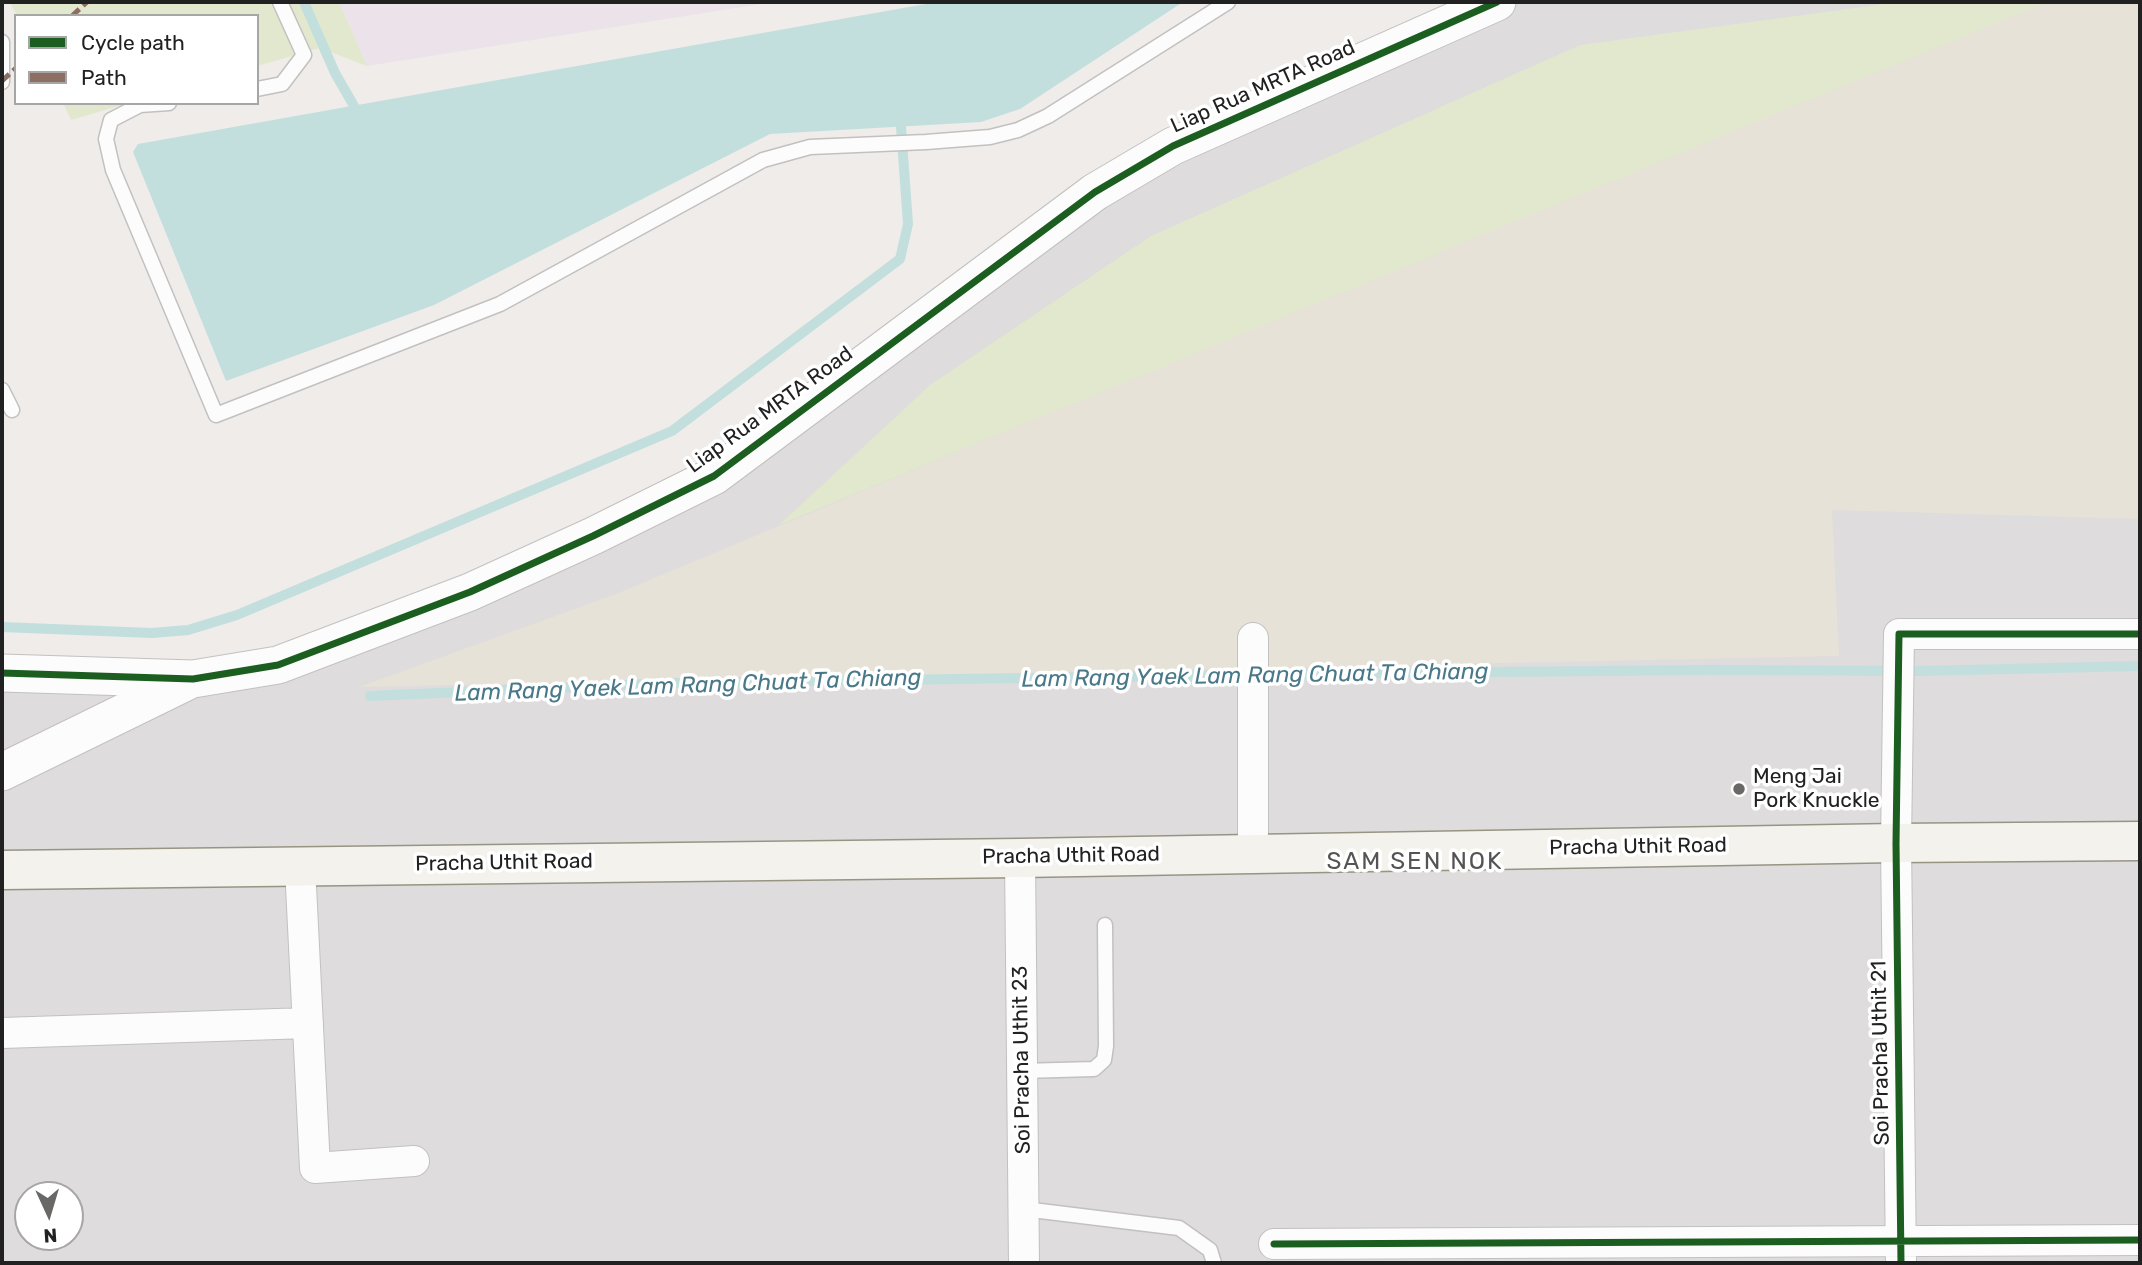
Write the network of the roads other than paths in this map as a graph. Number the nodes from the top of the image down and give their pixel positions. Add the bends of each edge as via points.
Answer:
1 (280, 2) edge
2 (1228, 2) edge
3 (1497, 2) edge
4 (2, 42) edge
5 (2, 82) edge
6 (259, 89) edge
7 (140, 105) edge
8 (2, 390) edge
9 (12, 410) dead end
10 (2140, 634) edge
11 (1253, 662) dead end
12 (2, 673) edge
13 (192, 679) junction
14 (2, 772) edge
15 (2140, 841) edge
16 (1896, 843) junction
17 (1253, 853) junction
18 (1020, 858) junction
19 (300, 866) junction
20 (2, 870) edge
21 (1105, 925) dead end
22 (309, 1023) junction
23 (2, 1033) edge
24 (1022, 1072) junction
25 (414, 1161) dead end
26 (1024, 1209) junction
27 (2140, 1240) edge
28 (1274, 1244) dead end
29 (1901, 1252) edge
30 (1024, 1263) edge
31 (1214, 1263) edge

1 - 6 lane via 304,55 282,84
2 - 7 lane via 1048,116 1018,130 989,137 810,147 763,160 500,304 216,415 113,170 106,139 111,120
3 - 13 street, Liap Rua MRTA Road via 1173,146 1095,192 714,476 470,592 278,665
4 - 5 lane
8 - 9 lane
10 - 16 street, Soi Pracha Uthit 21 via 1899,634
11 - 17 street
12 - 13 street, Liap Rua MRTA Road
13 - 14 street
15 - 16 main road, Pracha Uthit Road
16 - 17 main road, Pracha Uthit Road
16 - 29 street, Soi Pracha Uthit 21
17 - 18 main road, Pracha Uthit Road
18 - 19 main road, Pracha Uthit Road
18 - 24 street, Soi Pracha Uthit 23
19 - 20 main road, Pracha Uthit Road
19 - 22 street
21 - 24 lane via 1104,1059 1094,1069
22 - 23 street
22 - 25 street via 315,1168
24 - 26 street, Soi Pracha Uthit 23
26 - 30 street, Soi Pracha Uthit 23
26 - 31 lane via 1179,1228 1210,1250
27 - 29 street
28 - 29 street

